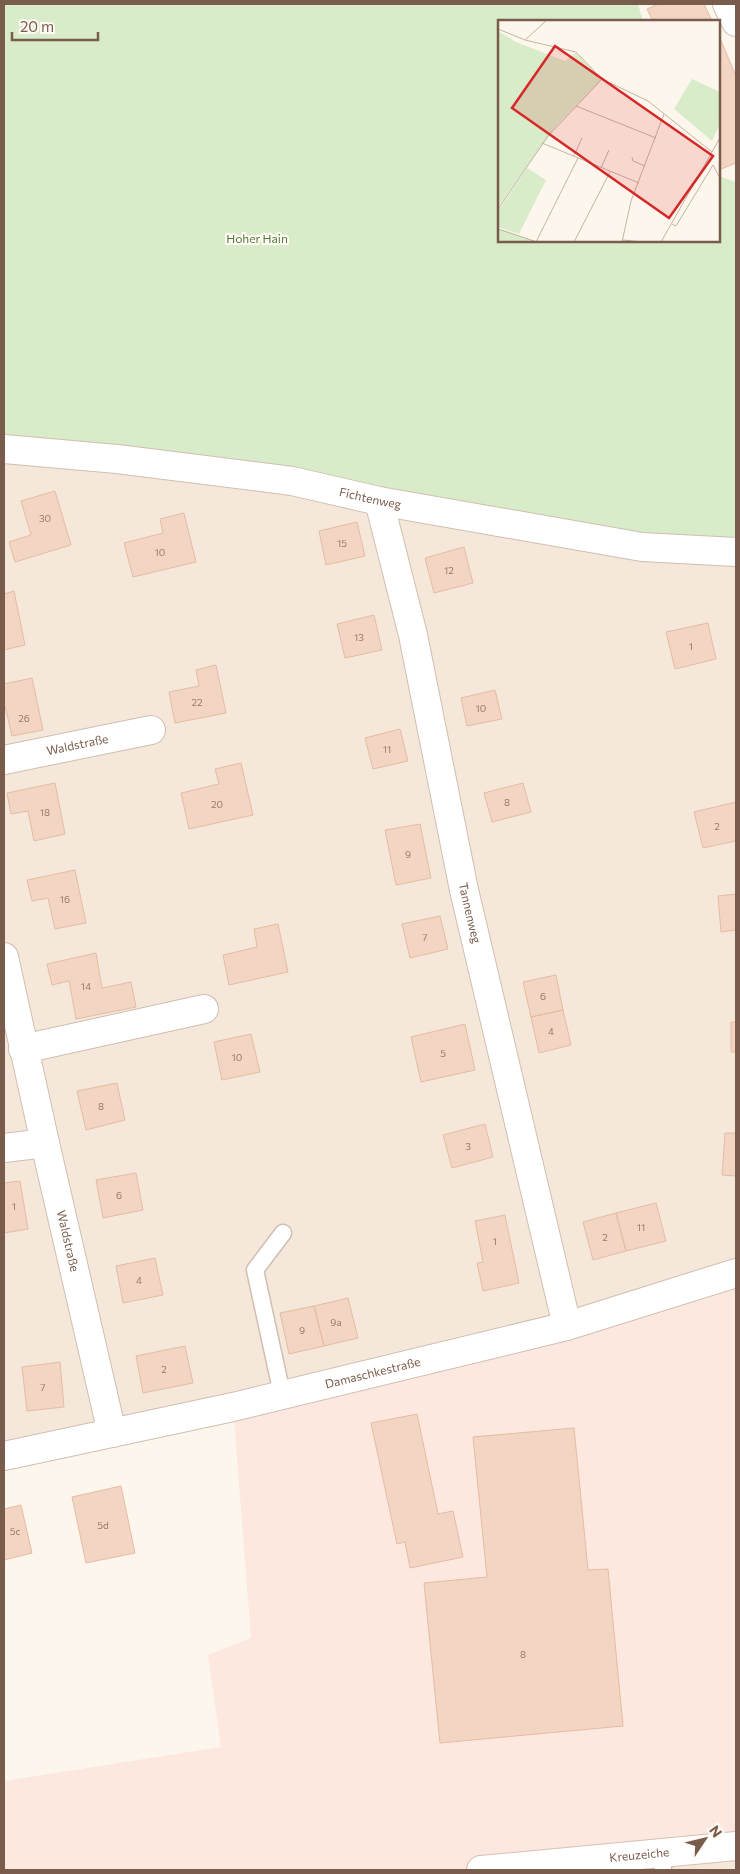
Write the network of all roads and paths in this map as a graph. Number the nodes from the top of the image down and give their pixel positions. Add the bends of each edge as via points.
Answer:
1 (727, 4) edge
2 (736, 22) edge
3 (4, 449) edge
4 (379, 501) junction
5 (736, 552) edge
6 (152, 730) dead end
7 (4, 760) edge
8 (4, 957) edge
9 (204, 1009) dead end
10 (24, 1049) junction
11 (44, 1143) junction
12 (4, 1148) edge
13 (283, 1233) dead end
14 (736, 1273) edge
15 (567, 1326) junction
16 (282, 1394) junction
17 (112, 1433) junction
18 (4, 1456) edge
19 (736, 1846) edge
20 (662, 1862) edge
21 (481, 1870) edge

1 - 2 street
3 - 4 street, Fichtenweg via 117,459 292,481
4 - 5 street, Fichtenweg via 642,547
4 - 15 street, Tannenweg via 413,635 464,890
6 - 7 street, Waldstraße
8 - 10 street, Waldstraße
9 - 10 street
10 - 11 street, Waldstraße
11 - 12 street
11 - 17 street, Waldstraße
13 - 16 lane via 255,1270
14 - 15 street, Damaschkestraße
15 - 16 street, Damaschkestraße
16 - 17 street, Damaschkestraße
17 - 18 street, Damaschkestraße
19 - 20 street, Kreuzeiche
20 - 21 street, Kreuzeiche

